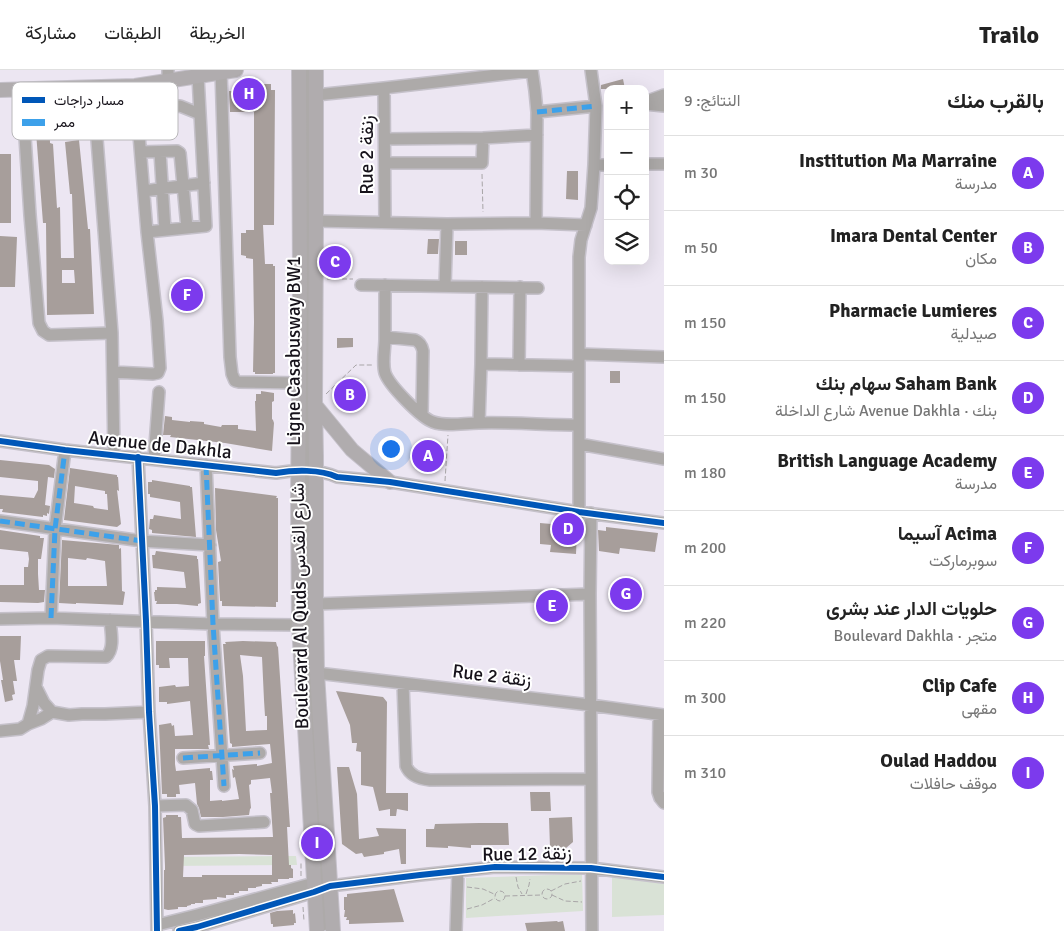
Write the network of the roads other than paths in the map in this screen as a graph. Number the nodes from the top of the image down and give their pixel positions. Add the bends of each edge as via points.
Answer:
1 (236, 70) edge
2 (300, 70) edge
3 (310, 70) edge
4 (316, 70) edge
5 (591, 70) edge
6 (221, 71) edge
7 (532, 71) edge
8 (168, 76) edge
9 (198, 76) junction
10 (148, 82) edge
11 (384, 88) junction
12 (316, 95) junction
13 (664, 96) edge
14 (649, 102) edge
15 (649, 104) edge
16 (178, 106) edge
17 (664, 106) edge
18 (596, 110) junction
19 (604, 110) edge
20 (537, 112) junction
21 (200, 114) junction
22 (536, 134) junction
23 (483, 138) junction
24 (25, 140) edge
25 (97, 140) edge
26 (140, 140) edge
27 (384, 140) junction
28 (141, 152) junction
29 (160, 152) junction
30 (385, 163) junction
31 (649, 164) edge
32 (664, 164) edge
33 (604, 165) edge
34 (594, 166) junction
35 (204, 184) junction
36 (183, 186) junction
37 (163, 189) junction
38 (144, 191) junction
39 (316, 221) junction
40 (385, 222) junction
41 (536, 223) junction
42 (447, 224) junction
43 (586, 225) junction
44 (187, 228) junction
45 (165, 230) junction
46 (148, 232) junction
47 (361, 285) road end
48 (384, 285) junction
49 (445, 286) junction
50 (482, 287) junction
51 (520, 287) junction
52 (538, 288) dead end
53 (112, 333) junction
54 (385, 337) junction
55 (664, 356) edge
56 (578, 360) junction
57 (481, 364) junction
58 (519, 365) junction
59 (113, 372) junction
60 (300, 383) junction
61 (159, 392) dead end
62 (315, 405) junction
63 (422, 415) junction
64 (479, 423) junction
65 (579, 426) junction
66 (0, 441) edge
67 (579, 444) junction
68 (65, 450) junction
69 (114, 455) junction
70 (138, 457) junction
71 (154, 459) junction
72 (664, 459) edge
73 (206, 465) junction
74 (308, 475) junction
75 (390, 482) junction
76 (585, 512) junction
77 (0, 521) edge
78 (664, 523) edge
79 (55, 529) junction
80 (142, 541) junction
81 (210, 545) junction
82 (590, 594) junction
83 (316, 604) junction
84 (50, 618) junction
85 (0, 619) edge
86 (110, 620) junction
87 (146, 621) junction
88 (213, 624) junction
89 (300, 625) junction
90 (316, 672) junction
91 (403, 683) junction
92 (36, 686) junction
93 (590, 705) junction
94 (52, 712) junction
95 (149, 712) junction
96 (662, 715) edge
97 (28, 724) junction
98 (0, 731) edge
99 (260, 754) dead end
100 (222, 756) junction
101 (183, 758) dead end
102 (590, 779) junction
103 (224, 786) dead end
104 (664, 803) edge
105 (155, 806) junction
106 (264, 822) dead end
107 (590, 868) junction
108 (458, 870) junction
109 (664, 877) edge
110 (322, 887) junction
111 (157, 928) edge
112 (179, 931) edge
113 (317, 931) edge
114 (324, 931) edge
115 (328, 931) edge
116 (333, 931) edge
117 (456, 931) edge
118 (592, 931) edge

1 - 6 main road
2 - 60 main road, Boulevard Al Quds شارع القدس
3 - 74 street, Ligne Casabusway BW1
4 - 12 main road, Boulevard Al Quds شارع القدس
5 - 18 street
6 - 9 main road
6 - 60 street via 232,374 239,382
7 - 11 street
7 - 20 street
8 - 9 main road
8 - 10 main road
9 - 21 street
11 - 12 street
11 - 27 street, Rue 2 زنقة
12 - 39 main road, Boulevard Al Quds شارع القدس
13 - 14 street
15 - 17 street
16 - 21 street
18 - 19 street
18 - 20 street
18 - 34 street
20 - 22 street
21 - 35 street
22 - 23 street
22 - 41 street
23 - 27 street
23 - 30 street via 482,163
24 - 53 street via 39,323 49,335
25 - 53 street
26 - 28 street
27 - 30 street, Rue 2 زنقة
28 - 29 street
28 - 38 street
29 - 36 street via 180,153
29 - 37 street
30 - 40 street, Rue 2 زنقة
31 - 32 street
33 - 34 street
34 - 43 street via 592,200
35 - 36 street
35 - 44 street via 206,226
36 - 37 street
36 - 44 street
37 - 38 street
37 - 45 street
38 - 46 street
39 - 40 street
39 - 62 main road, Boulevard Al Quds شارع القدس
40 - 42 street
41 - 42 street
41 - 43 street
42 - 49 street
43 - 56 street via 579,257
44 - 45 street
45 - 46 street
46 - 59 street via 160,368 153,374
47 - 48 street
48 - 49 street
48 - 54 street
49 - 50 street
50 - 51 street
50 - 57 street
51 - 52 street
51 - 58 street
53 - 59 street
54 - 63 street via 385,374
54 - 63 street via 415,340 422,346
55 - 56 street
56 - 58 street
56 - 65 street
57 - 58 street
57 - 64 street
59 - 69 street
60 - 74 main road, Boulevard Al Quds شارع القدس
61 - 71 street
62 - 74 main road, Boulevard Al Quds شارع القدس
62 - 75 main road via 352,450
63 - 64 street via 432,422
64 - 65 street
65 - 67 street
66 - 68 street, Avenue de Dakhla
67 - 72 street
67 - 76 street
68 - 69 street, Avenue de Dakhla
68 - 79 street
69 - 70 street, Avenue de Dakhla
70 - 71 street, Avenue de Dakhla
70 - 80 street
71 - 73 street, Avenue de Dakhla
73 - 74 street, Avenue de Dakhla via 282,476
73 - 81 street
74 - 75 street, Avenue de Dakhla
74 - 83 main road, Boulevard Al Quds شارع القدس
74 - 89 main road, Boulevard Al Quds شارع القدس
74 - 110 street, Ligne Casabusway BW1
75 - 76 street, Avenue de Dakhla
76 - 78 street, Avenue de Dakhla
76 - 82 street
77 - 79 street
79 - 80 street
79 - 84 street
80 - 81 street
80 - 87 street
81 - 88 street
82 - 83 street
82 - 93 street
83 - 90 main road, Boulevard Al Quds شارع القدس
84 - 85 street
84 - 86 street
86 - 87 street
86 - 92 street via 111,649 106,657 48,656 41,660
87 - 88 street
87 - 95 street
88 - 89 street
88 - 100 street
89 - 110 main road, Boulevard Al Quds شارع القدس
90 - 91 street, Rue 2 زنقة
90 - 110 main road, Boulevard Al Quds شارع القدس
91 - 93 street, Rue 2 زنقة
91 - 102 street via 406,766 416,777 430,780
92 - 94 street
92 - 97 street
93 - 96 street, Rue 2 زنقة
93 - 102 street
94 - 95 street via 69,715
94 - 97 street
95 - 105 street
96 - 104 street via 658,792
97 - 98 street via 20,729
99 - 100 street
100 - 101 street
100 - 103 street
102 - 107 street
105 - 106 street via 186,805 199,826
105 - 111 street
107 - 108 street, Rue 12 زنقة
107 - 109 street, Rue 12 زنقة
107 - 118 street
108 - 110 street, Rue 12 زنقة
108 - 117 street
110 - 111 street
110 - 112 street
110 - 113 main road, Boulevard Al Quds شارع القدس
110 - 114 street, Ligne Casabusway BW1
110 - 115 street, Ligne Casabusway BW1
110 - 116 main road, Boulevard Al Quds شارع القدس

